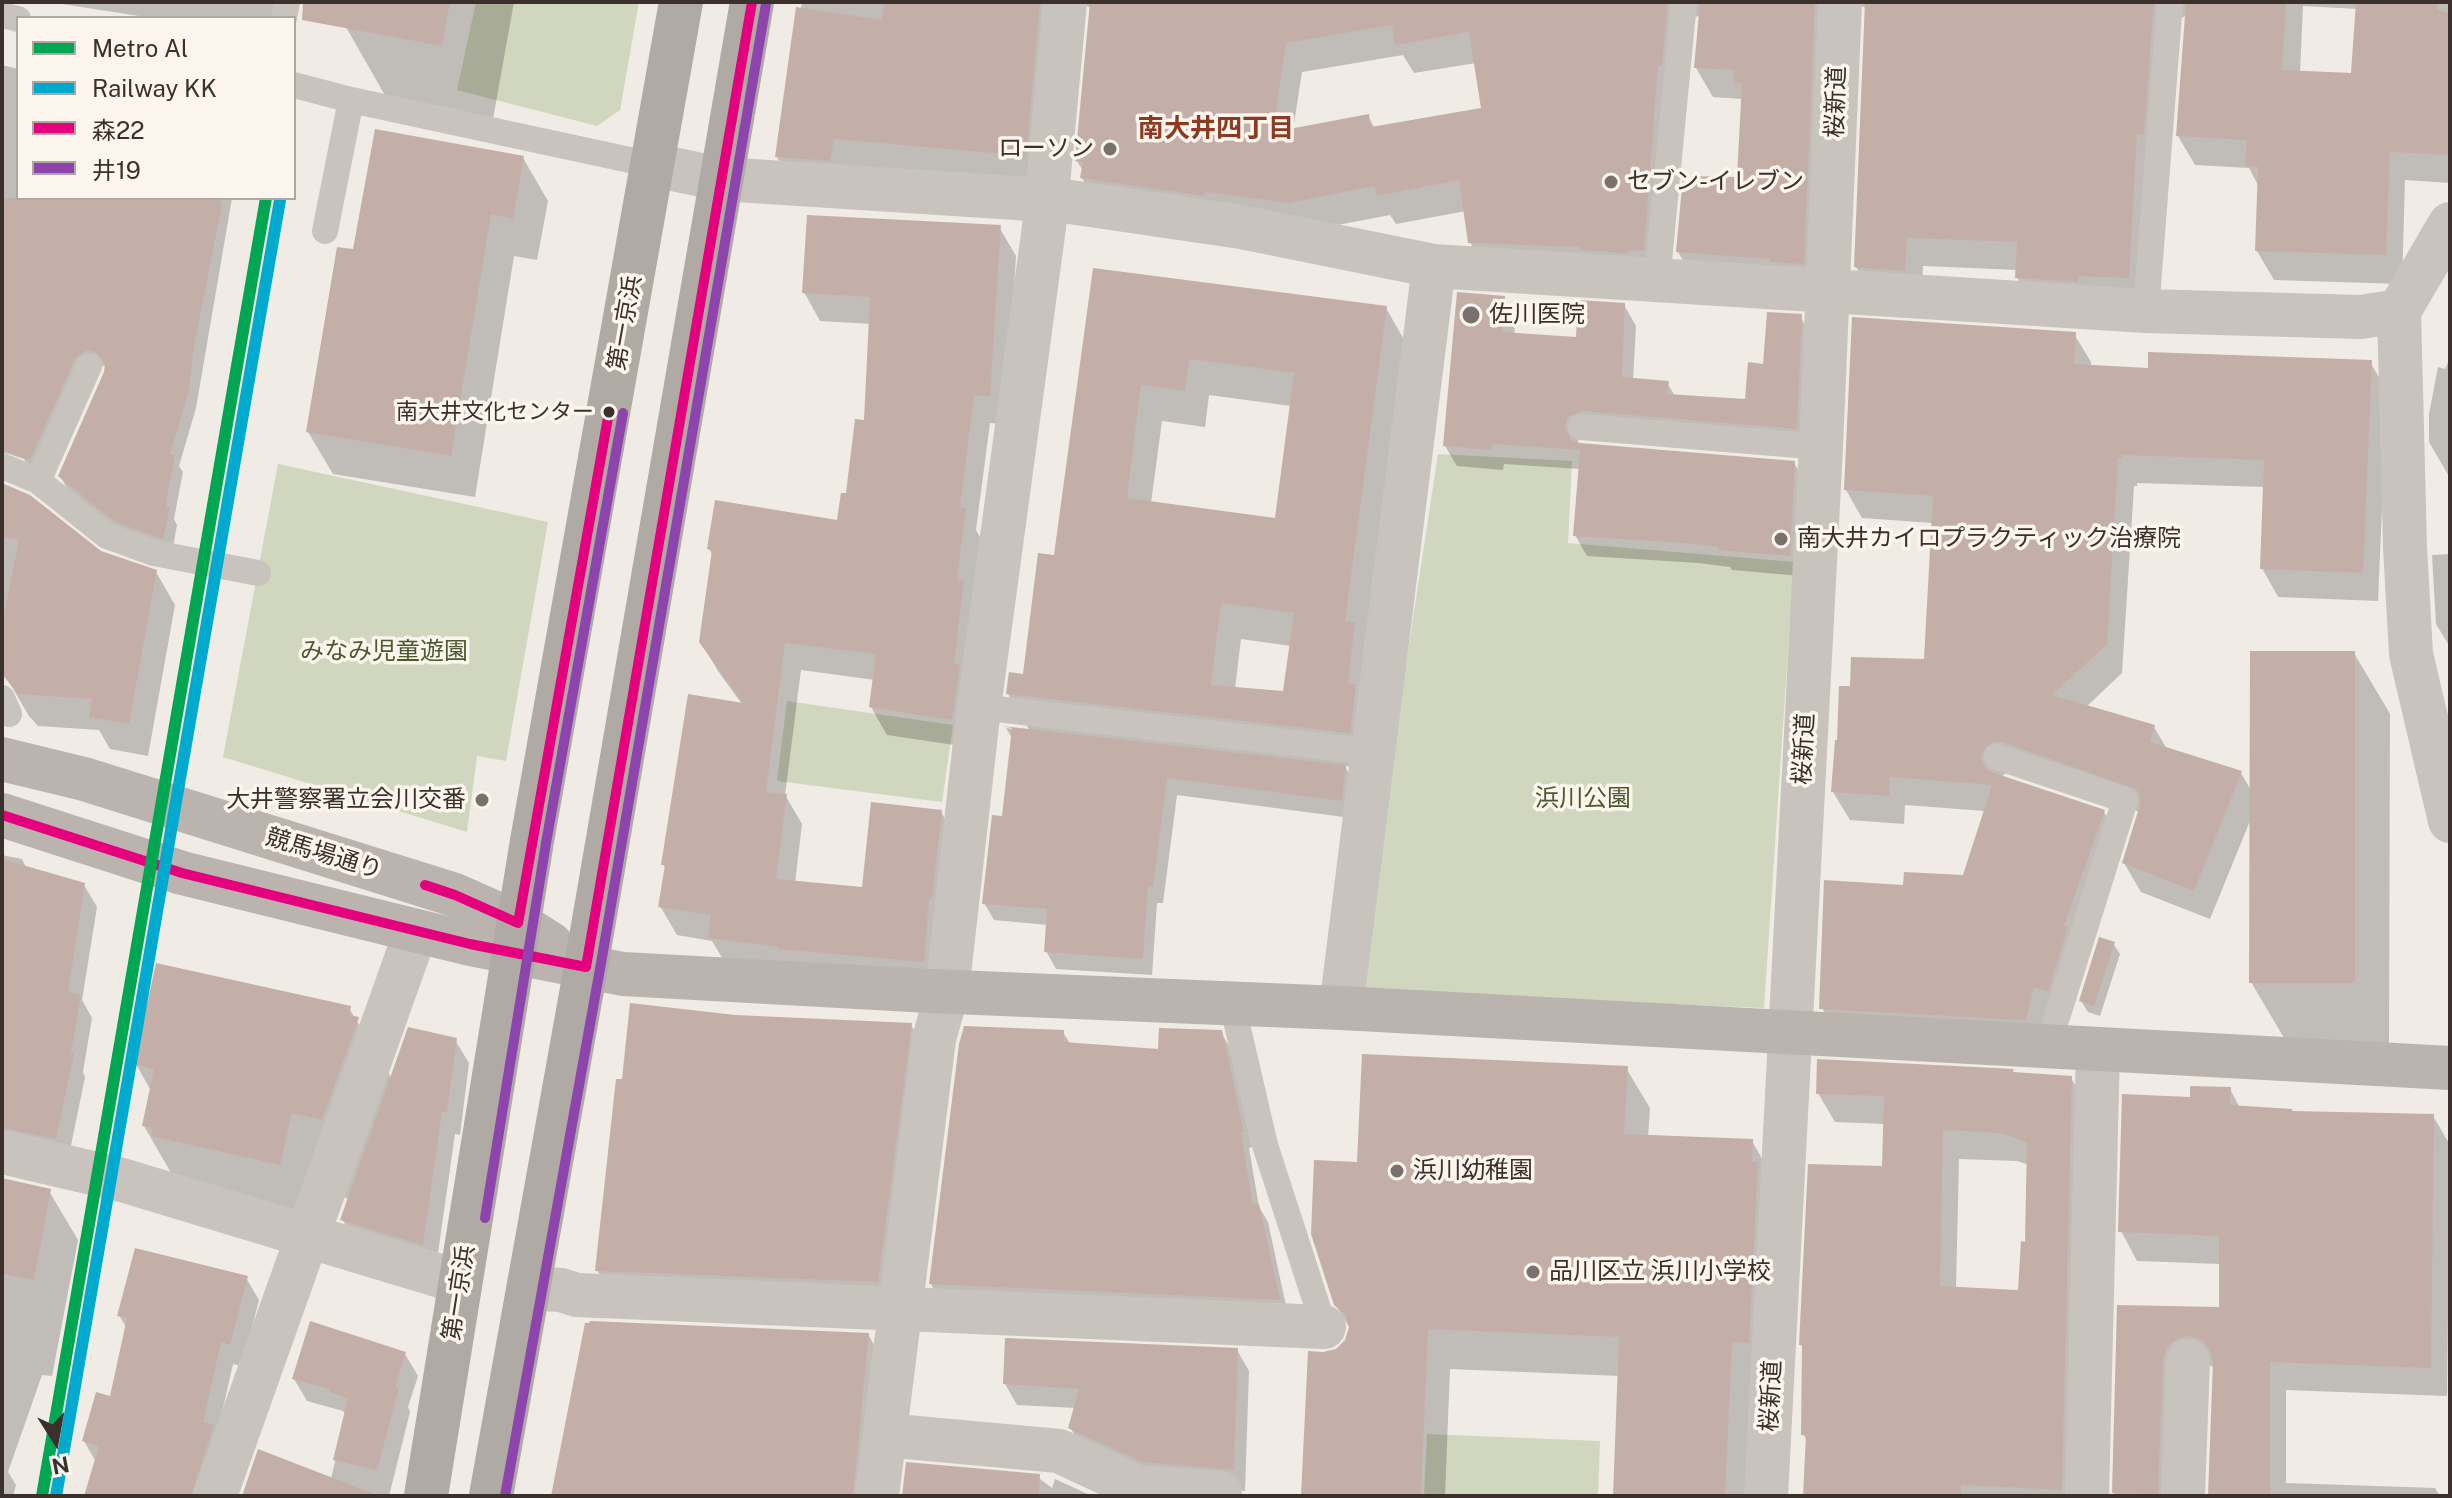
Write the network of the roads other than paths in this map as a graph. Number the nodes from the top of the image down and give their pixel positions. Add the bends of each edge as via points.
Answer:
1 (681, 2) edge
2 (752, 2) edge
3 (1065, 2) edge
4 (1684, 2) edge
5 (1840, 2) edge
6 (2170, 2) edge
7 (296, 86) edge
8 (351, 100) junction
9 (653, 165) junction
10 (721, 179) junction
11 (1047, 200) junction
12 (2450, 224) edge
13 (325, 231) dead end
14 (1434, 266) junction
15 (1657, 281) junction
16 (1828, 291) junction
17 (2146, 311) junction
18 (2399, 311) junction
19 (89, 366) dead end
20 (1581, 427) dead end
21 (1821, 447) junction
22 (2, 466) edge
23 (38, 481) junction
24 (258, 573) dead end
25 (979, 707) junction
26 (1373, 752) junction
27 (1997, 757) dead end
28 (2, 759) edge
29 (2, 815) edge
30 (2450, 821) edge
31 (416, 931) junction
32 (516, 938) junction
33 (586, 967) junction
34 (947, 992) junction
35 (1232, 1003) junction
36 (1341, 1008) junction
37 (1789, 1032) junction
38 (2048, 1046) junction
39 (2098, 1049) junction
40 (2450, 1068) edge
41 (6, 1160) edge
42 (306, 1237) junction
43 (460, 1282) junction
44 (529, 1288) junction
45 (901, 1307) junction
46 (1324, 1327) joint
47 (2188, 1361) dead end
48 (885, 1435) junction
49 (1220, 1493) dead end
50 (215, 1496) edge
51 (426, 1496) edge
52 (491, 1496) edge
53 (877, 1496) edge
54 (1766, 1496) edge
55 (2087, 1496) edge
56 (2183, 1496) edge

1 - 9 highway, 第一京浜
2 - 10 highway
3 - 11 street
4 - 15 lane
5 - 16 street, 桜新道
6 - 17 lane
7 - 8 lane
8 - 9 lane
8 - 13 lane
9 - 10 street
9 - 32 highway, 第一京浜
10 - 11 street
10 - 33 highway
11 - 14 street via 1241,227
11 - 25 street
12 - 18 street
14 - 15 street
14 - 26 street
15 - 16 street
16 - 17 street
16 - 21 street, 桜新道
17 - 18 street via 2361,317
18 - 30 street via 2411,654
19 - 23 lane
20 - 21 lane
21 - 37 street, 桜新道
22 - 23 lane
23 - 24 lane via 107,536 154,553
25 - 26 lane
25 - 34 street
26 - 36 street
27 - 38 lane via 2125,800
28 - 32 street, 競馬場通り via 84,779 455,895
29 - 31 street, 競馬場通り via 182,873
31 - 32 street, 競馬場通り
31 - 42 street
32 - 33 street
32 - 43 highway, 第一京浜
33 - 34 street via 623,974
33 - 44 highway
34 - 35 street
34 - 45 street via 934,1039
35 - 36 street
35 - 46 lane via 1265,1145
36 - 37 street
37 - 38 street
37 - 54 street, 桜新道
38 - 39 street
39 - 40 street
39 - 55 street
41 - 42 street via 122,1180
42 - 43 street
42 - 50 street
43 - 51 highway, 第一京浜
44 - 45 street via 577,1295
44 - 52 highway
45 - 46 street
45 - 48 street
47 - 56 street
48 - 49 street via 1059,1451 1136,1487
48 - 53 street

